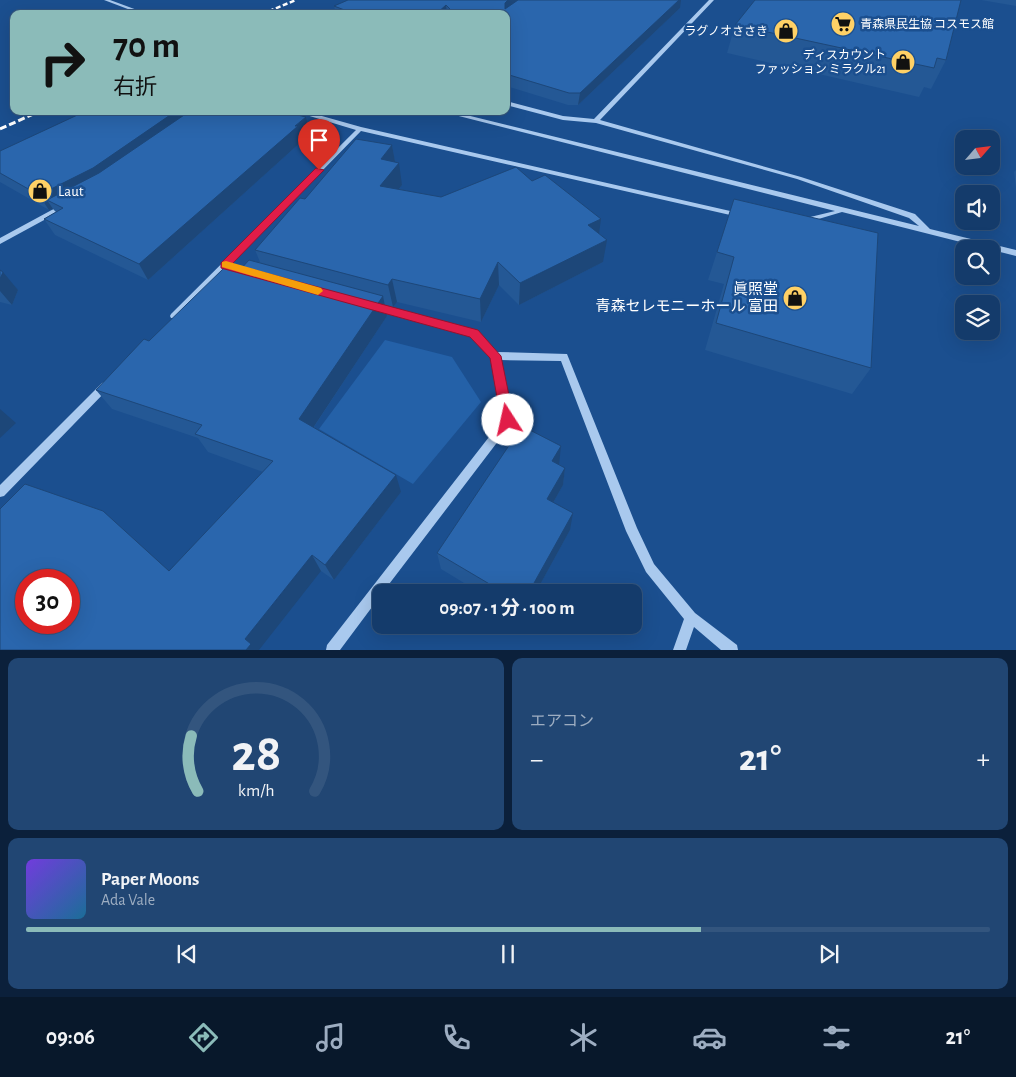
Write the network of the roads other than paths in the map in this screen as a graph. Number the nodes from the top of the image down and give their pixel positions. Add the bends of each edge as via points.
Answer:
1 (106, 0) edge
2 (360, 0) edge
3 (712, 0) edge
4 (135, 10) edge
5 (336, 10) edge
6 (510, 104) edge
7 (310, 115) edge
8 (458, 115) edge
9 (596, 121) junction
10 (360, 129) junction
11 (72, 203) edge
12 (840, 211) junction
13 (747, 217) edge
14 (795, 224) edge
15 (927, 230) junction
16 (0, 241) edge
17 (1016, 253) edge
18 (225, 266) junction
19 (263, 276) edge
20 (368, 305) edge
21 (168, 322) edge
22 (495, 356) junction
23 (112, 379) edge
24 (0, 492) edge
25 (690, 617) junction
26 (332, 650) edge
27 (679, 650) edge
28 (732, 650) edge

1 - 4 street
2 - 5 street
3 - 9 street
6 - 9 street via 563,118
7 - 10 street
8 - 12 street
9 - 15 street via 799,178 912,216
10 - 13 street
10 - 18 street
11 - 16 street
12 - 14 street
12 - 15 street
15 - 17 street
18 - 19 street
18 - 21 street
20 - 22 street via 474,334
22 - 25 street via 564,357 632,531 650,568
22 - 26 street via 508,420
23 - 24 street
25 - 27 street
25 - 28 street

